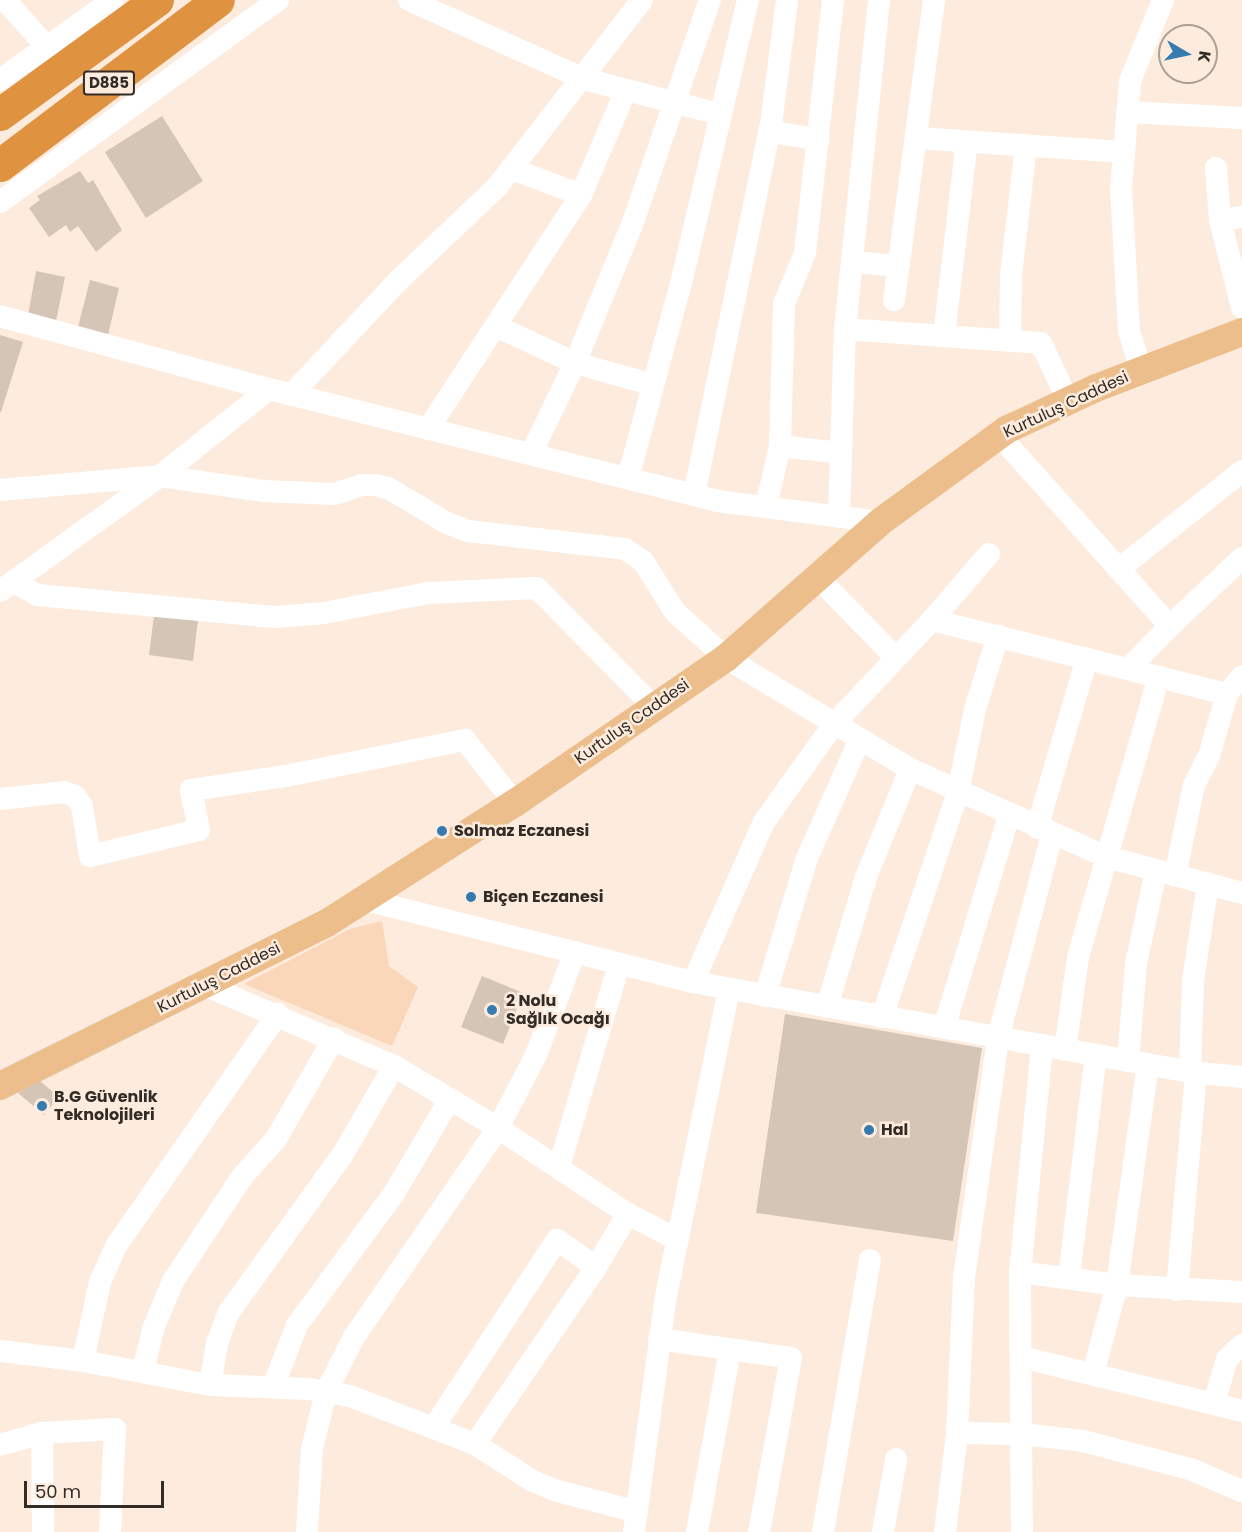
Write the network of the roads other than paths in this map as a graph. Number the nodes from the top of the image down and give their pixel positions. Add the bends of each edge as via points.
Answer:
1 (5, 0) edge
2 (113, 0) edge
3 (157, 0) edge
4 (218, 0) edge
5 (278, 0) edge
6 (409, 0) edge
7 (642, 0) edge
8 (710, 0) edge
9 (748, 0) edge
10 (787, 0) edge
11 (833, 0) edge
12 (879, 0) edge
13 (934, 0) edge
14 (1163, 0) edge
15 (47, 47) junction
16 (584, 79) junction
17 (0, 80) edge
18 (626, 90) junction
19 (675, 103) junction
20 (1127, 112) junction
21 (0, 114) edge
22 (719, 114) junction
23 (1242, 118) edge
24 (770, 132) junction
25 (917, 138) junction
26 (818, 140) junction
27 (967, 141) junction
28 (1026, 145) junction
29 (1124, 152) junction
30 (0, 165) edge
31 (1216, 168) dead end
32 (512, 169) junction
33 (581, 195) junction
34 (0, 202) edge
35 (1231, 219) edge
36 (853, 262) junction
37 (899, 266) junction
38 (894, 300) dead end
39 (1242, 307) edge
40 (0, 316) edge
41 (498, 327) junction
42 (845, 328) junction
43 (1242, 332) edge
44 (944, 336) junction
45 (1010, 341) junction
46 (575, 363) junction
47 (1141, 370) junction
48 (650, 384) junction
49 (268, 389) junction
50 (291, 395) junction
51 (1068, 401) junction
52 (428, 429) junction
53 (999, 435) junction
54 (780, 446) junction
55 (841, 453) junction
56 (531, 454) junction
57 (1242, 471) edge
58 (160, 476) junction
59 (628, 478) junction
60 (0, 490) edge
61 (694, 495) junction
62 (766, 507) junction
63 (839, 517) junction
64 (880, 522) junction
65 (989, 554) dead end
66 (1242, 558) edge
67 (1119, 569) junction
68 (817, 578) junction
69 (7, 586) edge
70 (932, 620) junction
71 (1170, 626) junction
72 (998, 636) junction
73 (726, 658) junction
74 (896, 658) junction
75 (1088, 658) junction
76 (1129, 668) junction
77 (1159, 676) junction
78 (1242, 676) edge
79 (1227, 694) junction
80 (654, 707) junction
81 (834, 724) junction
82 (860, 739) junction
83 (910, 769) junction
84 (958, 792) junction
85 (0, 799) edge
86 (515, 803) junction
87 (1009, 816) junction
88 (1045, 832) junction
89 (1107, 857) junction
90 (1165, 874) junction
91 (1208, 885) junction
92 (1242, 893) edge
93 (366, 900) junction
94 (575, 952) junction
95 (620, 964) junction
96 (693, 982) junction
97 (204, 985) junction
98 (729, 989) junction
99 (765, 996) junction
100 (827, 1007) junction
101 (278, 1014) junction
102 (882, 1017) junction
103 (944, 1028) junction
104 (334, 1038) junction
105 (998, 1038) junction
106 (1042, 1046) junction
107 (1065, 1050) junction
108 (1096, 1055) junction
109 (1138, 1063) junction
110 (394, 1065) junction
111 (1193, 1073) junction
112 (1242, 1077) edge
113 (0, 1086) edge
114 (450, 1099) junction
115 (498, 1128) junction
116 (559, 1167) junction
117 (628, 1214) junction
118 (678, 1240) junction
119 (870, 1260) dead end
120 (596, 1267) junction
121 (1020, 1272) junction
122 (1070, 1277) junction
123 (1117, 1285) junction
124 (1178, 1290) junction
125 (1242, 1292) edge
126 (659, 1339) junction
127 (1242, 1345) edge
128 (730, 1350) junction
129 (0, 1351) edge
130 (1021, 1357) junction
131 (83, 1361) junction
132 (143, 1372) junction
133 (1093, 1373) junction
134 (210, 1385) junction
135 (273, 1387) junction
136 (326, 1392) junction
137 (1214, 1403) junction
138 (1242, 1412) edge
139 (434, 1427) junction
140 (42, 1433) junction
141 (957, 1433) junction
142 (1021, 1434) junction
143 (475, 1444) junction
144 (0, 1445) edge
145 (896, 1459) dead end
146 (1242, 1491) edge
147 (635, 1522) edge
148 (43, 1532) edge
149 (110, 1532) edge
150 (307, 1532) edge
151 (697, 1532) edge
152 (759, 1532) edge
153 (824, 1532) edge
154 (883, 1532) edge
155 (945, 1532) edge
156 (1022, 1532) edge

1 - 15 street
2 - 15 street
3 - 21 highway, D885
4 - 30 highway, D885
5 - 34 street
6 - 16 street
7 - 16 street
8 - 19 street
9 - 22 street
10 - 24 street
11 - 26 street
12 - 36 street
13 - 25 street
14 - 20 street via 1130,81
15 - 17 street
16 - 18 street
16 - 32 street
18 - 19 street
18 - 33 street
19 - 22 street
19 - 46 street via 632,225
20 - 23 street
20 - 29 street
22 - 48 street via 683,276
24 - 26 street
24 - 61 street
25 - 27 street
25 - 37 street
26 - 54 street via 805,253 784,304
27 - 28 street
27 - 44 street
28 - 29 street
28 - 45 street via 1011,275
29 - 47 street via 1124,272 1129,331
31 - 35 street
32 - 33 street
32 - 50 street
33 - 41 street
35 - 39 street
36 - 37 street
36 - 42 street
37 - 38 street
40 - 49 street
41 - 46 street
41 - 52 street
42 - 44 street
42 - 55 street
43 - 47 main road, Kurtuluş Caddesi
44 - 45 street
45 - 51 street via 1041,343
46 - 48 street
46 - 56 street
47 - 51 main road, Kurtuluş Caddesi
48 - 59 street
49 - 50 street
49 - 58 street
50 - 52 street
51 - 53 main road, Kurtuluş Caddesi
52 - 56 street
53 - 64 main road, Kurtuluş Caddesi
53 - 67 street
54 - 55 street
54 - 62 street
55 - 63 street
56 - 59 street
57 - 67 street
58 - 60 street
58 - 69 street
58 - 73 street via 264,491 334,494 361,485 375,485 388,488 468,531 625,549 643,561 675,612
59 - 61 street
61 - 62 street
62 - 63 street
63 - 64 street
64 - 68 main road, Kurtuluş Caddesi
65 - 70 street
66 - 71 street
67 - 71 street
68 - 73 main road, Kurtuluş Caddesi
68 - 74 street
69 - 80 street via 37,595 276,617 324,613 428,592 537,588
70 - 72 street
70 - 74 street
71 - 76 street
72 - 75 street
72 - 84 street via 975,710
73 - 80 main road, Kurtuluş Caddesi
73 - 81 street
74 - 81 street
75 - 76 street
75 - 88 street
76 - 77 street
77 - 79 street
77 - 89 street
78 - 79 street
79 - 90 street via 1209,756 1194,785
80 - 86 main road, Kurtuluş Caddesi
81 - 82 street
81 - 96 street via 764,822
82 - 83 street
82 - 99 street via 807,858
83 - 84 street
83 - 100 street via 866,877
84 - 87 street
84 - 102 street
85 - 86 street via 64,792 75,796 82,806 90,856 199,830 191,790 286,776 465,740
86 - 93 main road, Kurtuluş Caddesi
87 - 88 street
87 - 103 street
88 - 89 street
88 - 105 street
89 - 90 street
89 - 107 street via 1078,957
90 - 91 street
90 - 109 street via 1136,964
91 - 92 street
91 - 111 street via 1192,980
93 - 94 street
93 - 97 main road, Kurtuluş Caddesi
94 - 95 street
94 - 115 street via 536,1054
95 - 96 street
95 - 116 street
96 - 98 street
97 - 101 street
97 - 113 main road, Kurtuluş Caddesi
98 - 99 street
98 - 118 street
99 - 100 street
100 - 102 street
101 - 104 street
101 - 131 street via 116,1246 100,1282
102 - 103 street
103 - 105 street
104 - 110 street
104 - 132 street via 276,1139 242,1177 173,1281 153,1329
105 - 106 street
105 - 141 street via 964,1278
106 - 107 street
106 - 121 street
107 - 108 street
108 - 109 street
108 - 122 street
109 - 111 street
109 - 123 street
110 - 114 street
110 - 134 street via 342,1154 229,1312
111 - 112 street
111 - 124 street
114 - 115 street
114 - 135 street via 393,1195 297,1325
115 - 116 street
115 - 136 street via 354,1337
116 - 117 street
117 - 118 street
117 - 120 street
118 - 126 street
119 - 153 street
120 - 139 street via 557,1240
120 - 143 street
121 - 122 street
121 - 130 street
122 - 123 street
123 - 124 street
123 - 133 street
124 - 125 street
126 - 128 street
126 - 147 street
127 - 137 street via 1227,1359
128 - 151 street
128 - 152 street via 791,1358
129 - 131 street
130 - 133 street
130 - 142 street
131 - 132 street
132 - 134 street
133 - 137 street
134 - 135 street
135 - 136 street
136 - 139 street via 372,1402
136 - 150 street via 312,1449
137 - 138 street
139 - 143 street
140 - 144 street
140 - 148 street
140 - 149 street via 115,1430
141 - 142 street
141 - 155 street
142 - 146 street via 1083,1441 1190,1468
142 - 156 street
143 - 147 street via 539,1483
145 - 154 street

